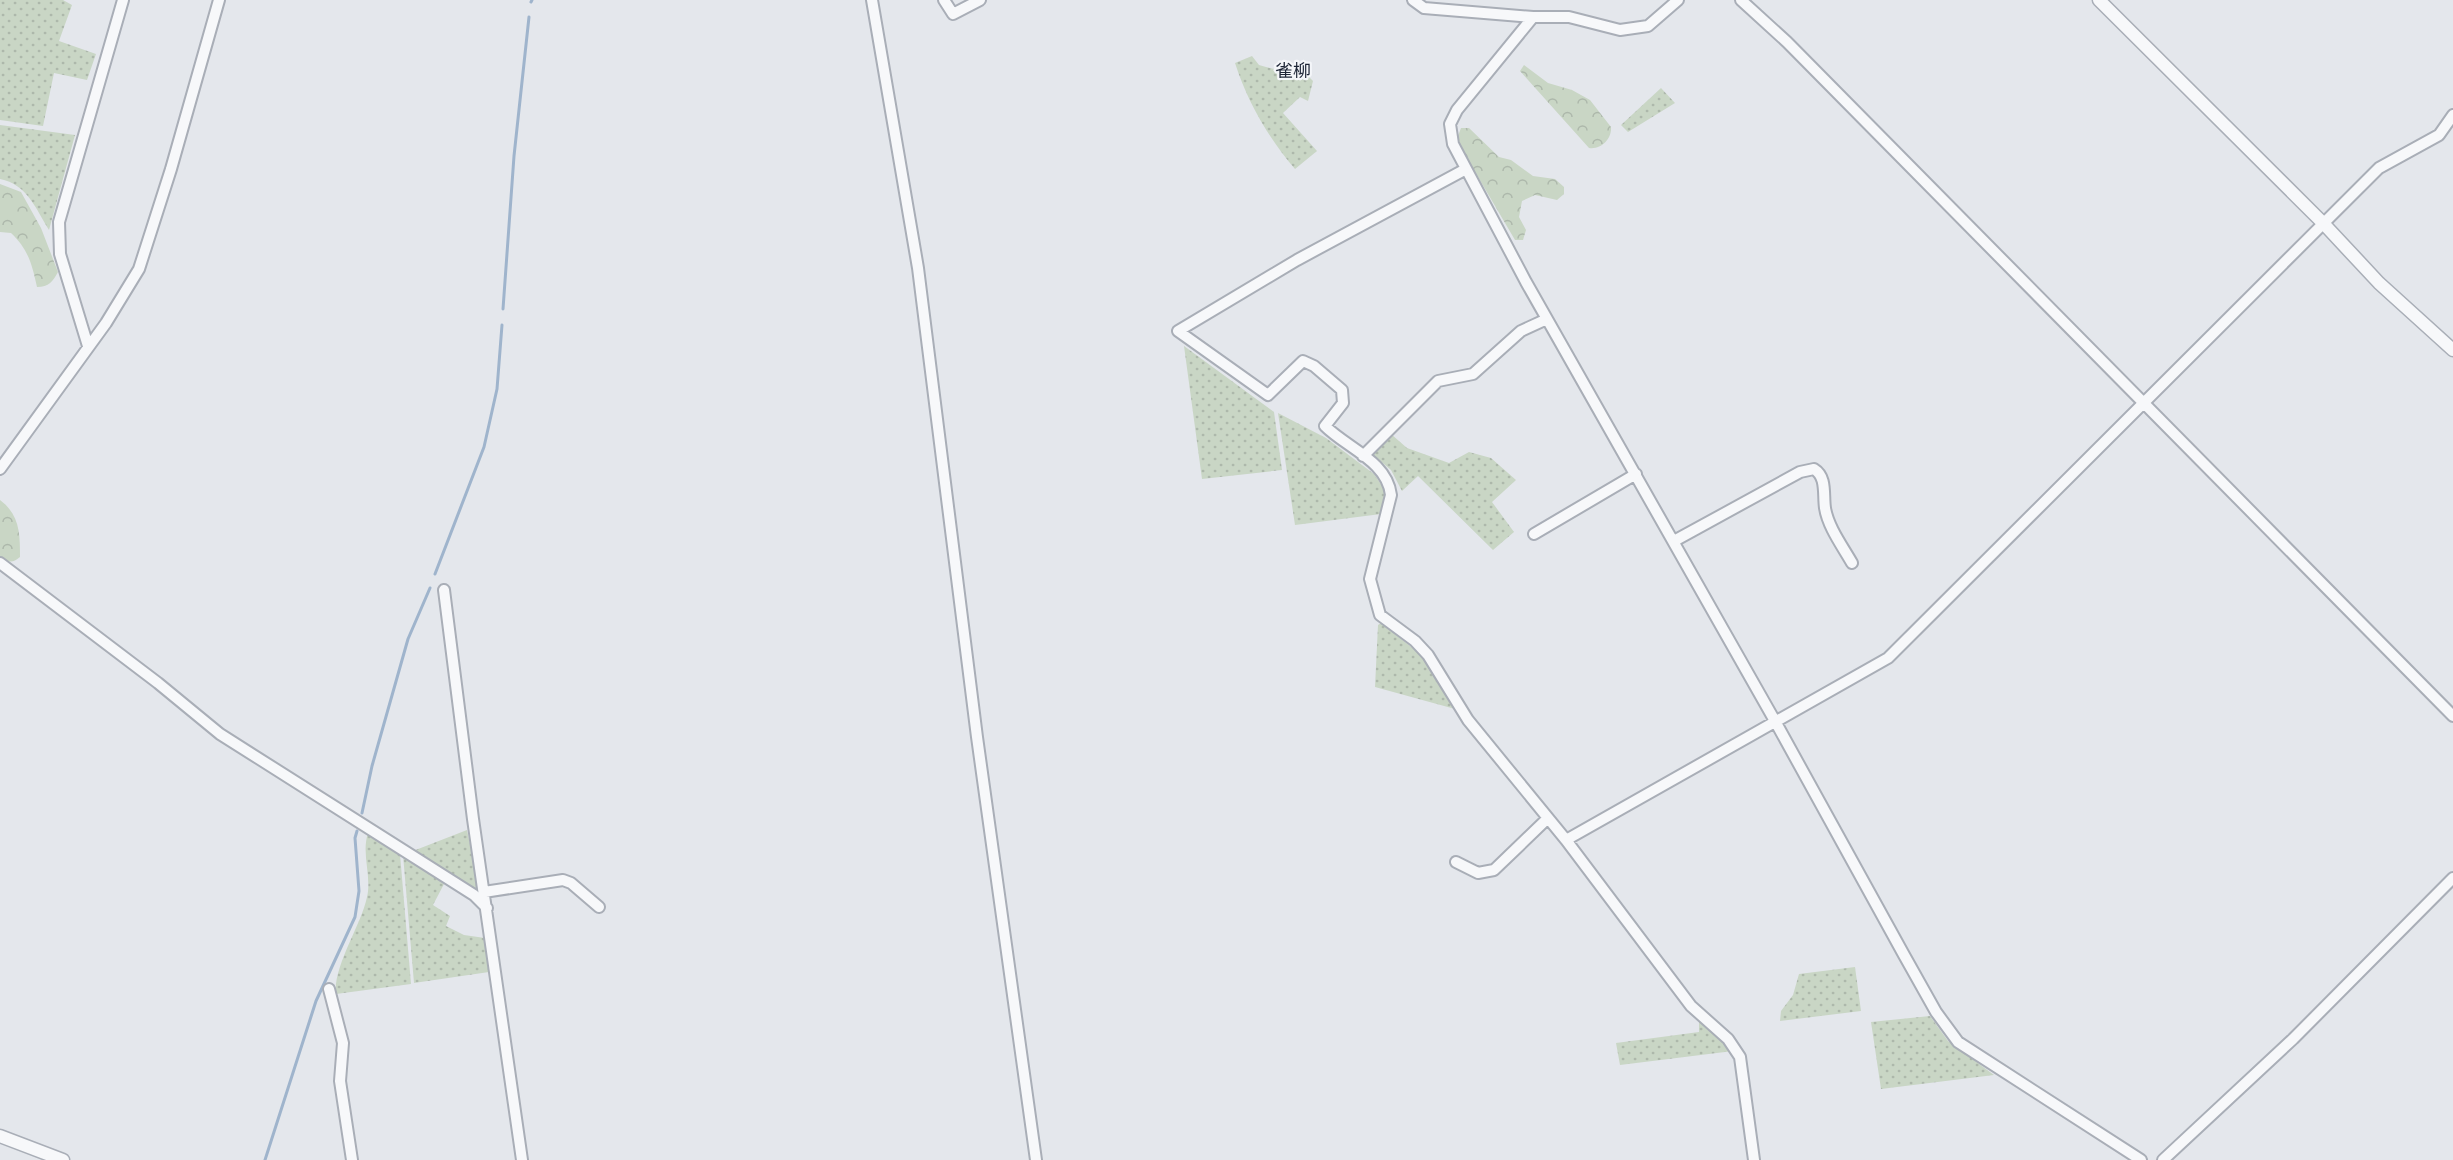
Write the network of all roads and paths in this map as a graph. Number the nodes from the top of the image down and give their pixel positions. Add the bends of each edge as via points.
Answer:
1 (123, 0) edge
2 (219, 0) edge
3 (872, 0) edge
4 (944, 0) edge
5 (980, 0) edge
6 (1413, 0) edge
7 (1678, 0) edge
8 (1741, 0) edge
9 (2099, 0) edge
10 (1533, 17) junction
11 (2453, 115) edge
12 (1466, 169) junction
13 (2323, 223) junction
14 (1547, 319) junction
15 (88, 346) junction
16 (2453, 350) edge
17 (2143, 403) junction
18 (1363, 456) junction
19 (0, 469) edge
20 (1636, 474) junction
21 (1534, 534) dead end
22 (1674, 541) junction
23 (0, 563) edge
24 (1852, 563) dead end
25 (444, 590) dead end
26 (2453, 716) edge
27 (1775, 722) junction
28 (1548, 818) junction
29 (1566, 840) junction
30 (1456, 862) dead end
31 (2453, 878) edge
32 (484, 892) junction
33 (599, 907) dead end
34 (487, 908) junction
35 (329, 989) dead end
36 (0, 1136) edge
37 (58, 1159) edge
38 (352, 1160) edge
39 (522, 1160) edge
40 (1036, 1160) edge
41 (1754, 1160) edge
42 (2141, 1160) edge
43 (2163, 1160) edge

1 - 15 street via 59,222 60,254
2 - 15 street via 139,269 123,299
3 - 40 street via 918,268 977,737
4 - 5 street via 953,15
6 - 10 street via 1424,8
7 - 10 street via 1647,26 1629,29 1569,17
8 - 17 street
9 - 13 street
10 - 12 street via 1452,117 1450,133
11 - 13 street via 2439,135 2379,168
12 - 14 street
12 - 18 street via 1297,260 1178,331 1268,395 1298,364 1303,361 1314,366 1342,390 1344,398 1325,426
13 - 16 street via 2379,282
13 - 17 street
14 - 18 street via 1521,331 1473,374 1438,381
14 - 20 street
15 - 19 street
17 - 26 street
17 - 27 street via 1888,658
18 - 28 street via 1382,471 1391,495 1370,579 1380,615 1415,640 1428,655 1468,720
20 - 21 street
20 - 22 street
22 - 24 street via 1800,472 1814,469 1822,480 1828,518
22 - 27 street
23 - 34 street via 220,734 474,895
25 - 32 street
27 - 29 street
27 - 42 street via 1936,1012 1958,1042
28 - 29 street
28 - 30 street via 1494,870 1478,873
29 - 41 street via 1691,1006 1740,1057
31 - 43 street via 2293,1040
32 - 33 street via 563,880
32 - 34 street
34 - 39 street
35 - 38 street via 343,1043 339,1068
36 - 37 street

